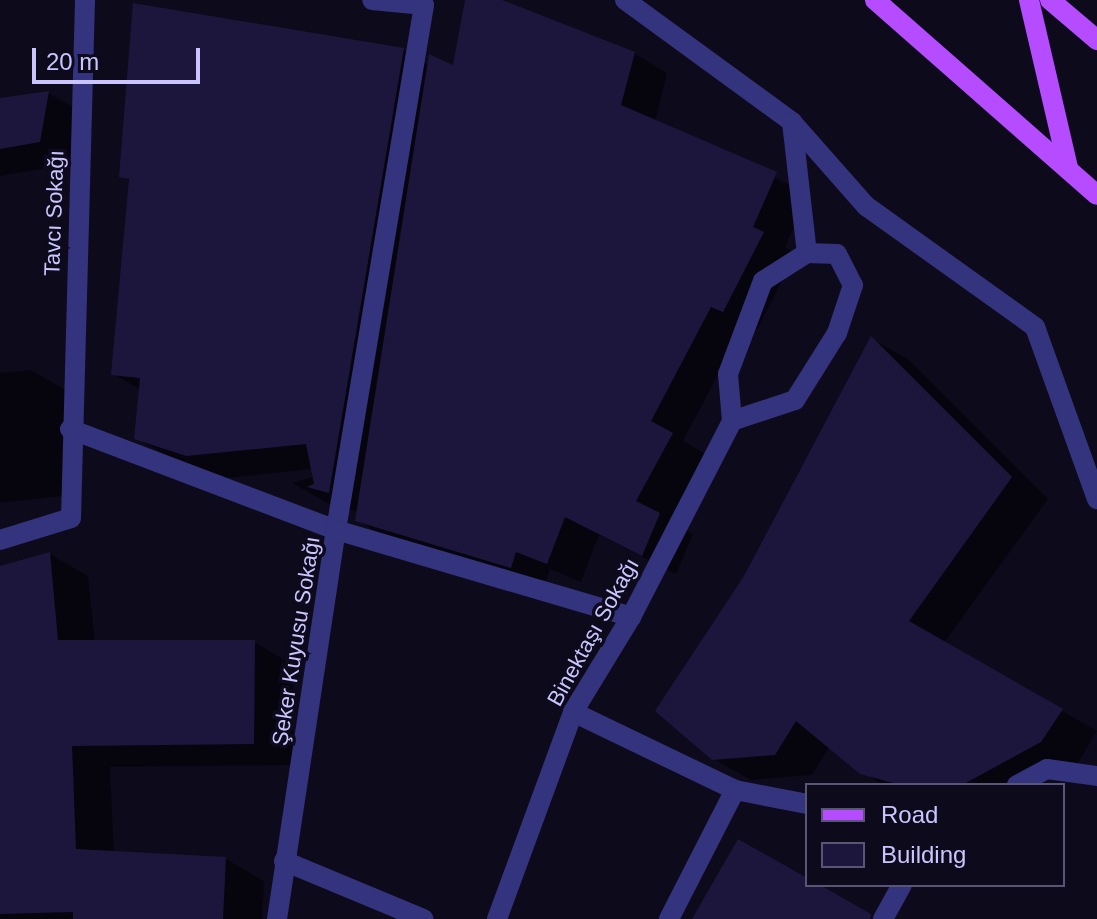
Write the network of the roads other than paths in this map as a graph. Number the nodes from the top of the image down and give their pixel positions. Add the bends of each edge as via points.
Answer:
1 (85, 0) edge
2 (372, 0) edge
3 (625, 0) edge
4 (875, 0) edge
5 (1029, 0) edge
6 (1050, 0) edge
7 (425, 2) edge
8 (1097, 40) edge
9 (792, 122) junction
10 (1068, 167) junction
11 (1097, 195) edge
12 (807, 253) junction
13 (732, 421) junction
14 (70, 429) junction
15 (1097, 499) edge
16 (336, 530) junction
17 (0, 540) edge
18 (631, 617) junction
19 (573, 712) junction
20 (1097, 776) edge
21 (1021, 783) edge
22 (735, 790) junction
23 (805, 804) edge
24 (284, 861) junction
25 (901, 887) edge
26 (277, 919) edge
27 (423, 919) edge
28 (497, 919) edge
29 (669, 919) edge
30 (883, 919) edge

1 - 14 street, Tavcı Sokağı
2 - 7 street
3 - 9 street
4 - 10 main road
5 - 10 main road
6 - 8 main road
7 - 16 street
9 - 12 street
9 - 15 street via 866,206 1035,327
10 - 11 main road
12 - 13 street via 763,281 745,320 728,374
12 - 13 street via 837,254 853,285 837,333 795,400
13 - 18 street, Binektaşı Sokağı
14 - 16 street
14 - 17 street, Tavcı Sokağı via 71,518
16 - 18 street, Şeker Kuyusu Sokağı
16 - 24 street, Şeker Kuyusu Sokağı
18 - 19 street, Binektaşı Sokağı
19 - 22 street
19 - 28 street, Binektaşı Sokağı
20 - 21 street via 1047,769
22 - 23 street
22 - 29 street
24 - 26 street, Şeker Kuyusu Sokağı
24 - 27 street
25 - 30 street

